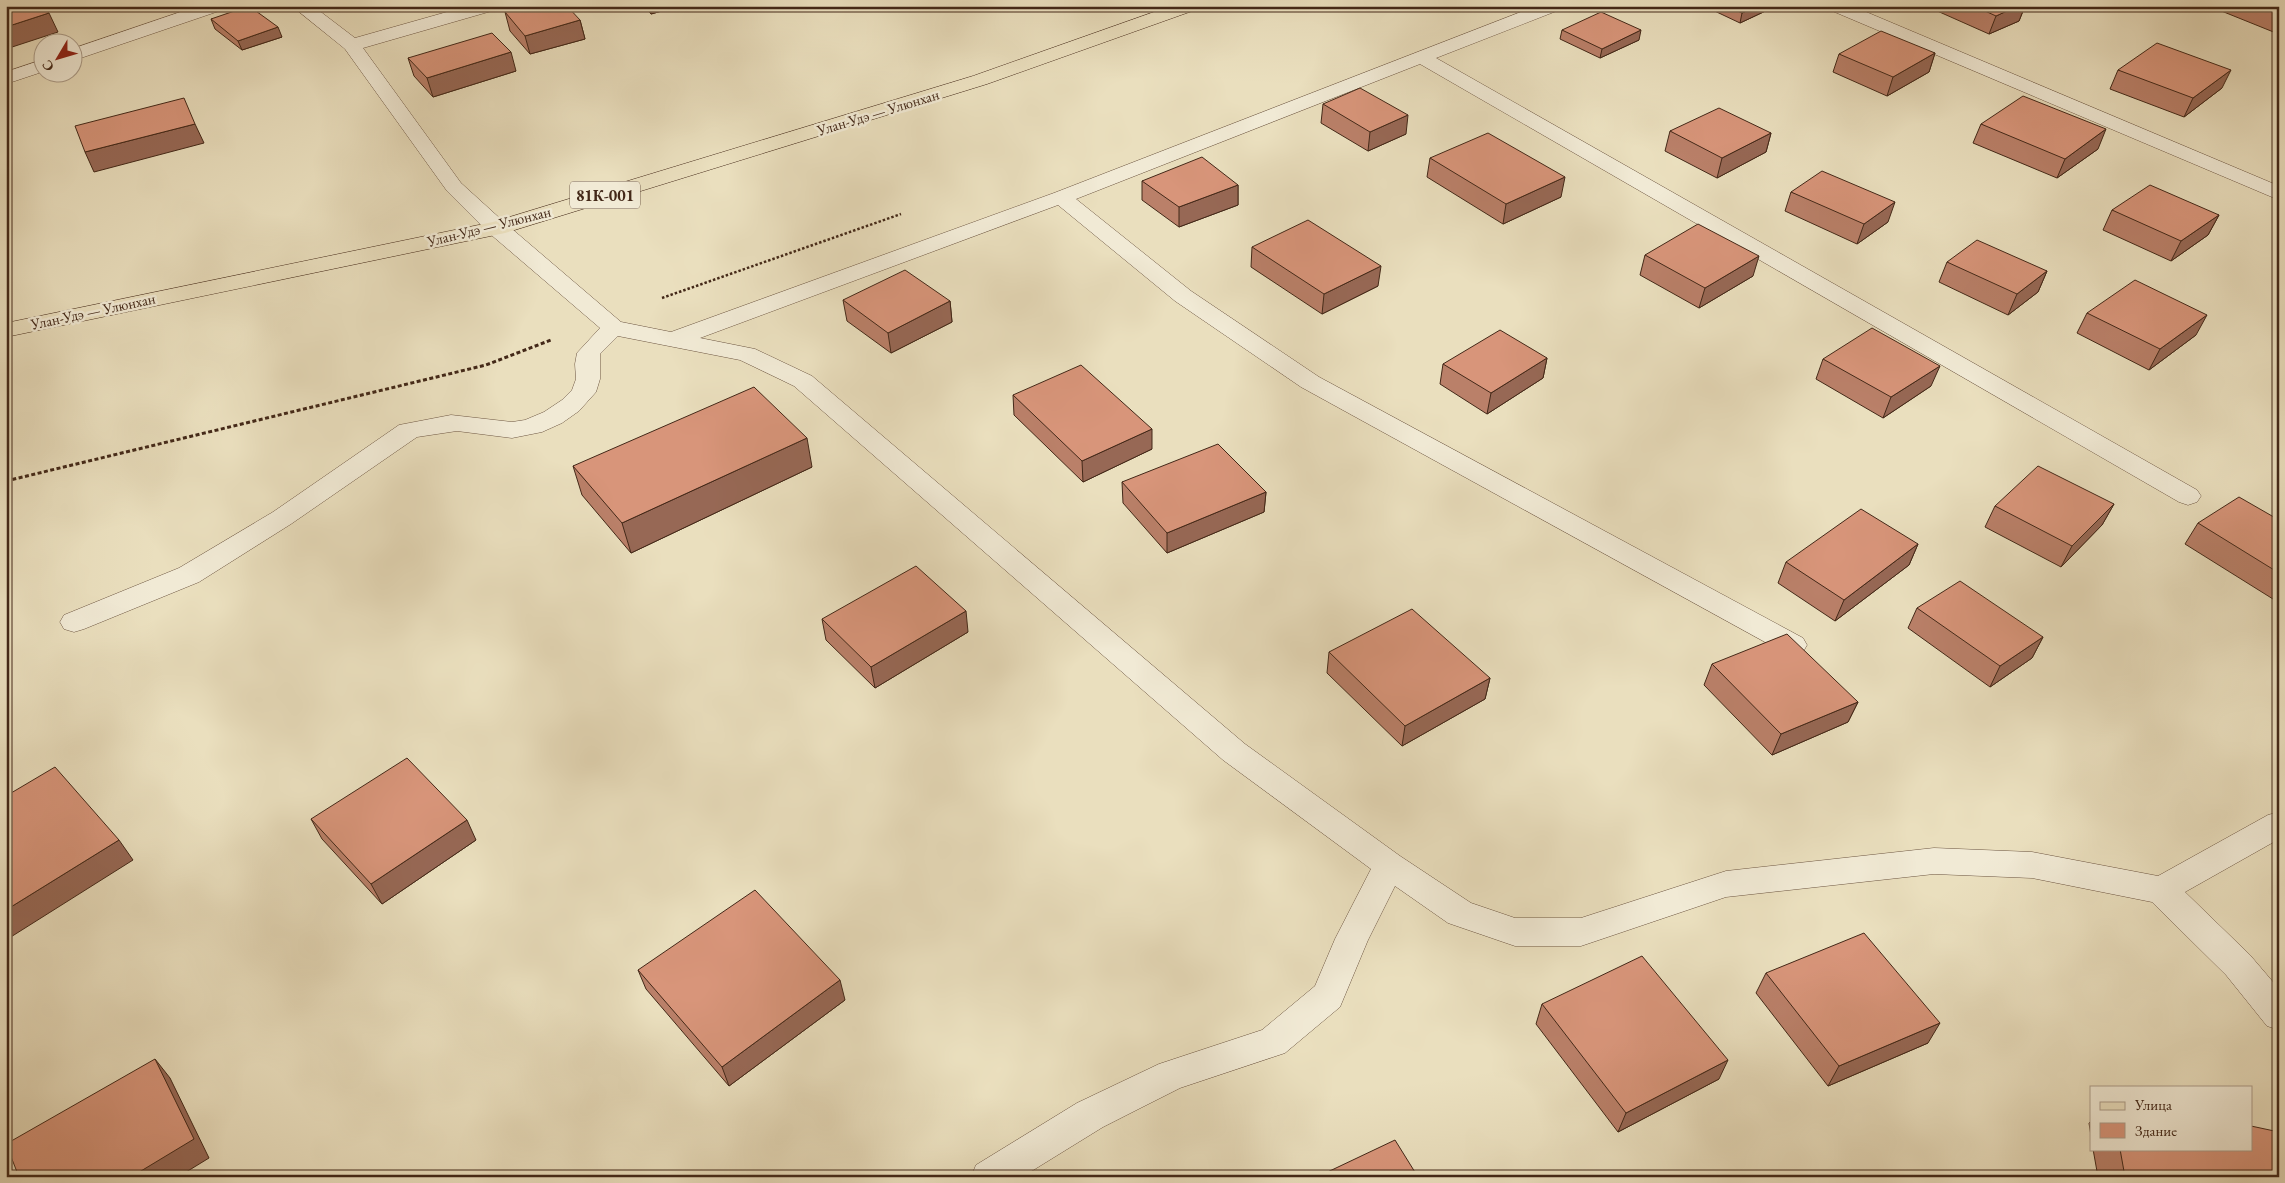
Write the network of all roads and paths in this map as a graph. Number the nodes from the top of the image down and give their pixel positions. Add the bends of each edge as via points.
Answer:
1 (216, 6) edge
2 (301, 6) edge
3 (489, 6) edge
4 (1189, 6) edge
5 (1504, 6) edge
6 (1553, 6) edge
7 (1836, 6) edge
8 (1526, 17) junction
9 (352, 45) junction
10 (82, 52) edge
11 (1423, 58) junction
12 (32, 69) edge
13 (6, 78) edge
14 (2279, 194) edge
15 (1061, 197) junction
16 (909, 211) dead end
17 (497, 228) junction
18 (608, 324) junction
19 (6, 330) edge
20 (675, 339) junction
21 (6, 481) edge
22 (2188, 496) dead end
23 (74, 622) dead end
24 (1793, 644) edge
25 (2279, 824) edge
26 (1390, 865) junction
27 (2161, 890) junction
28 (2279, 1015) edge
29 (989, 1177) edge

1 - 10 street
2 - 9 street
3 - 9 street
4 - 17 main road, Улан-Удэ — Улюнхан / 81К-001 via 980,80
5 - 8 street
6 - 8 street
7 - 14 street
8 - 11 street
9 - 17 street via 448,180
11 - 15 street
11 - 22 street
12 - 13 street
15 - 20 street
15 - 24 street via 1183,296 1310,382
16 - 18 path
17 - 18 street
17 - 19 main road, Улан-Удэ — Улюнхан / 81К-001
18 - 20 street
18 - 21 path via 486,365
18 - 23 street via 589,354 588,386 565,410 546,421 504,431 459,423 432,424 408,431 282,518 189,575
20 - 26 street via 747,354 803,381 1234,752
25 - 27 street
26 - 27 street via 1460,913 1515,932 1581,932 1726,884 1934,861 2032,865
26 - 29 street via 1352,939 1328,996 1272,1042 1171,1076 1090,1115
27 - 28 street via 2238,965

